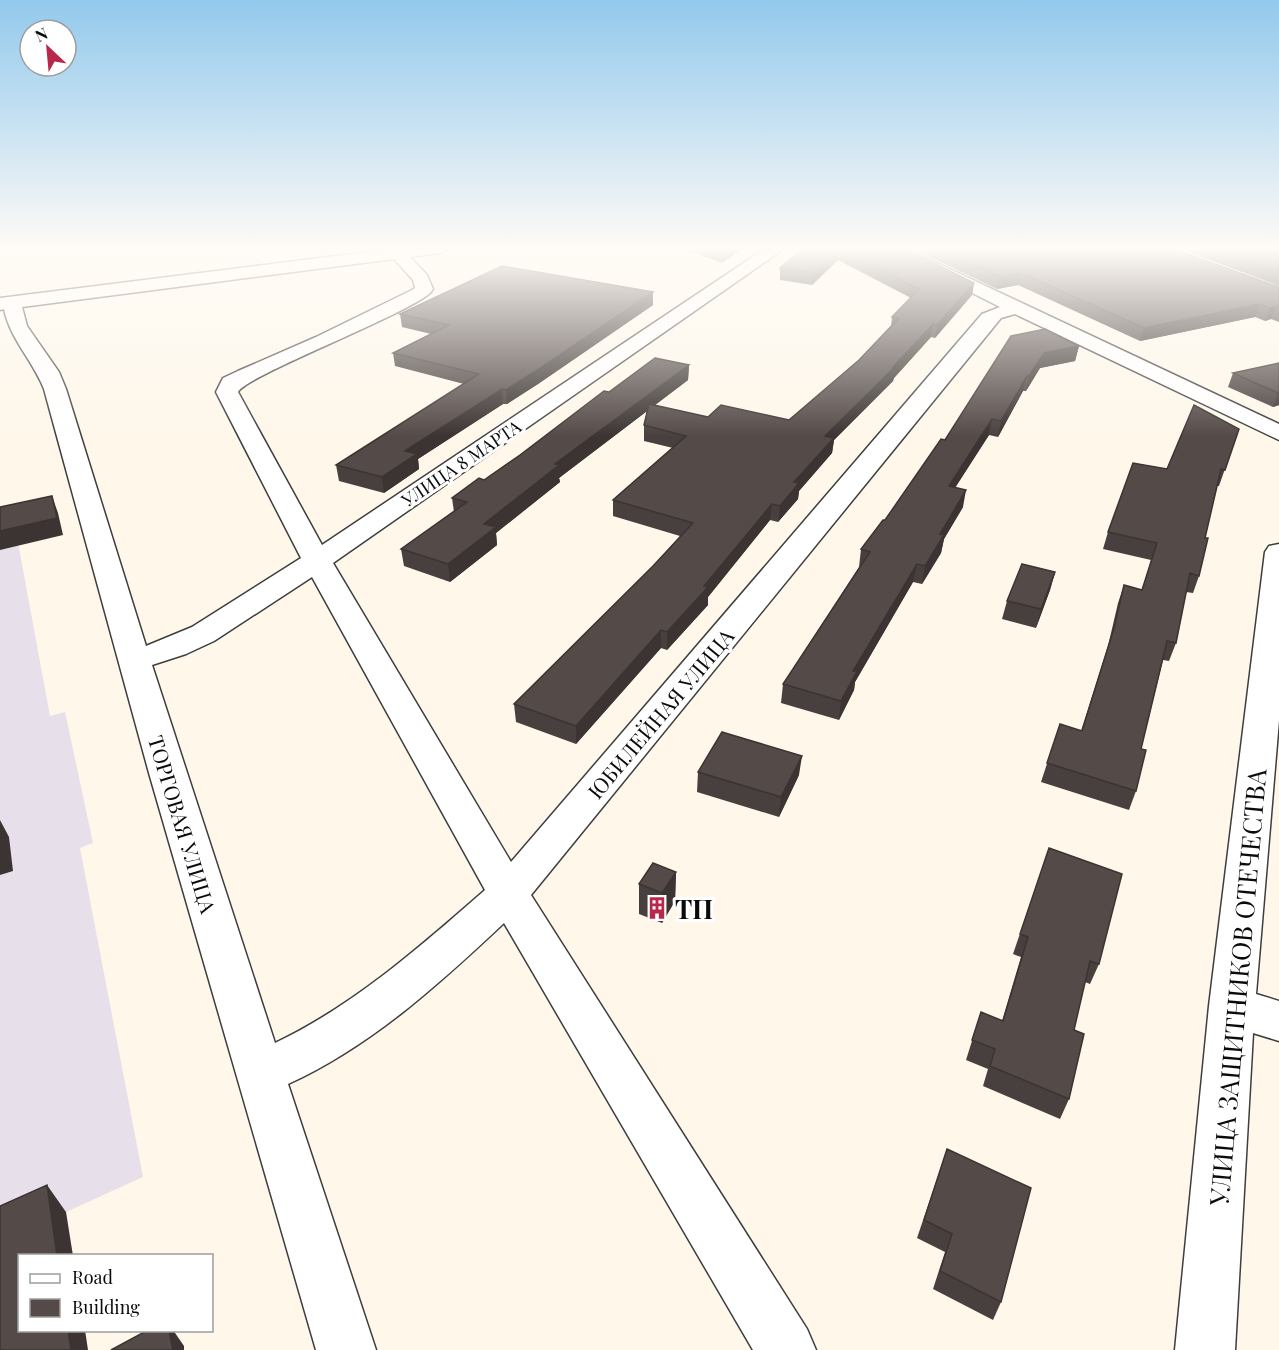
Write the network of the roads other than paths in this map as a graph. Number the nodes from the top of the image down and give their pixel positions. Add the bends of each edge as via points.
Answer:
1 (10, 311) edge
2 (384, 311) edge
3 (684, 311) edge
4 (1006, 311) edge
5 (1023, 311) edge
6 (1279, 433) edge
7 (1279, 552) edge
8 (317, 561) junction
9 (135, 660) junction
10 (508, 894) junction
11 (1232, 1006) junction
12 (1279, 1021) edge
13 (260, 1073) junction
14 (346, 1350) edge
15 (786, 1350) edge
16 (1205, 1350) edge

1 - 9 street, ТОРГОВАЯ УЛИЦА via 55,389
2 - 8 street via 245,375 231,383 227,392
3 - 8 street, УЛИЦА 8 МАРТА
4 - 10 street, ЮБИЛЕЙНАЯ УЛИЦА via 989,318
5 - 6 street
7 - 11 street, УЛИЦА ЗАЩИТНИКОВ ОТЕЧЕСТВА
8 - 9 street, УЛИЦА 8 МАРТА via 203,634
8 - 10 street
9 - 13 street, ТОРГОВАЯ УЛИЦА
10 - 13 street, ЮБИЛЕЙНАЯ УЛИЦА via 441,955 366,1013 314,1047
10 - 15 street
11 - 12 street
11 - 16 street, УЛИЦА ЗАЩИТНИКОВ ОТЕЧЕСТВА
13 - 14 street, ТОРГОВАЯ УЛИЦА

